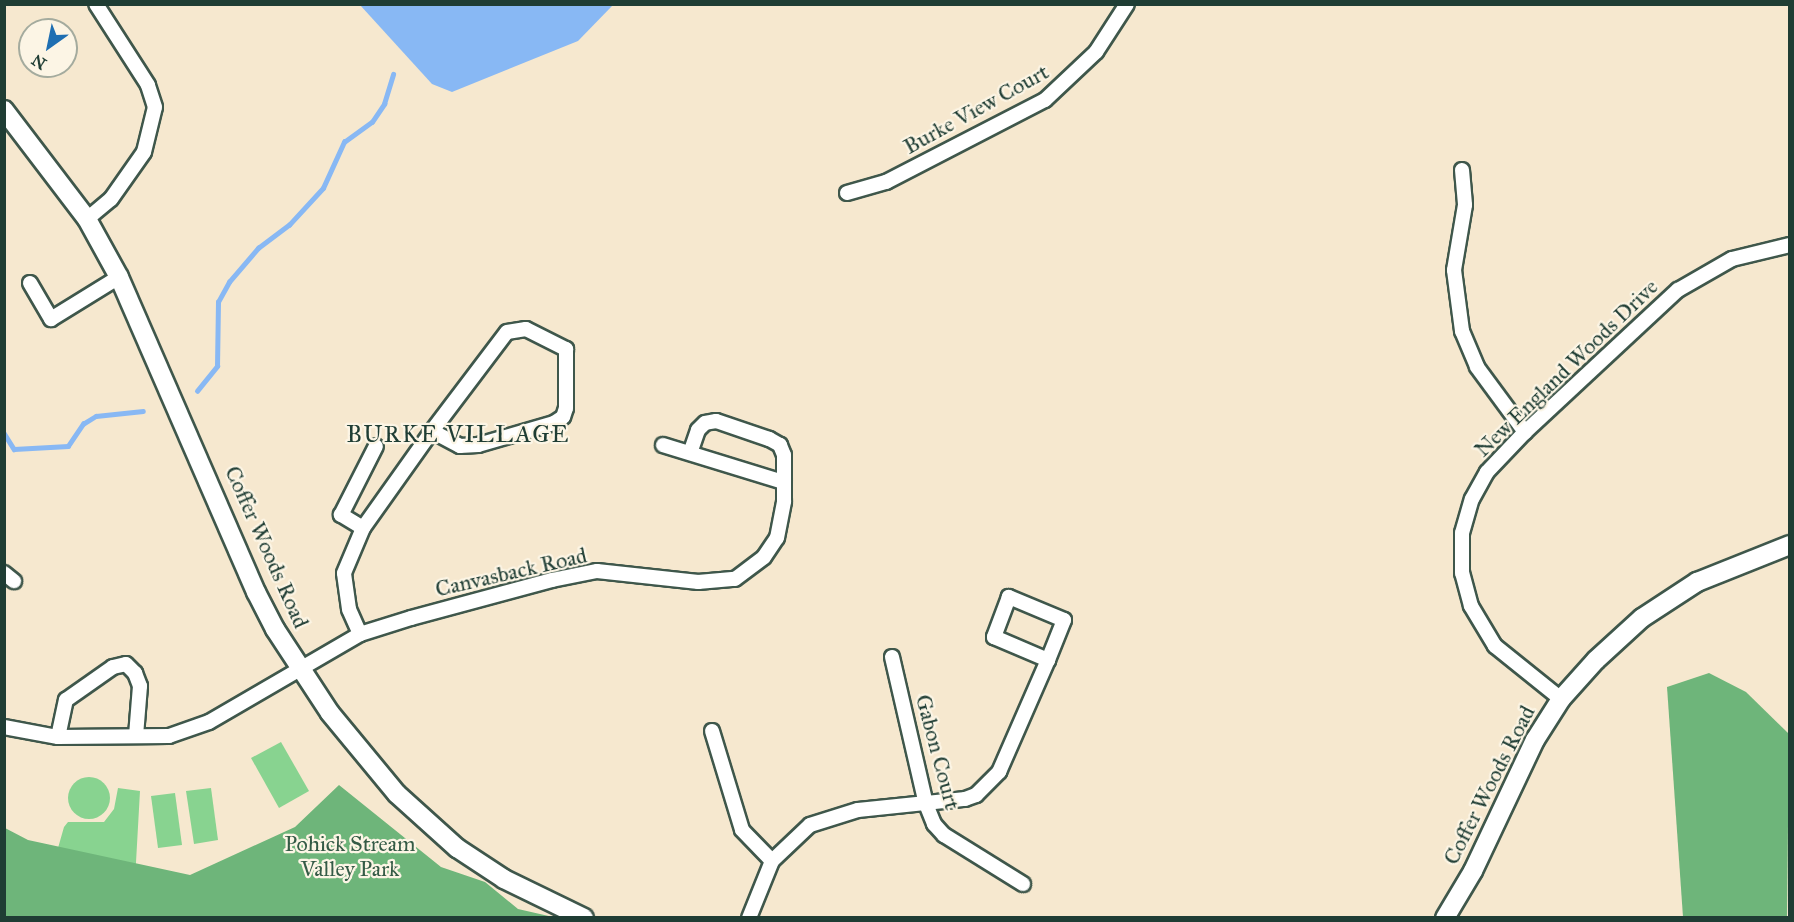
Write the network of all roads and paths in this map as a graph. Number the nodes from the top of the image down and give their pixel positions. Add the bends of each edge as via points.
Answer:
1 (96, 4) edge
2 (1127, 4) edge
3 (4, 110) edge
4 (1462, 170) dead end
5 (847, 193) dead end
6 (87, 219) junction
7 (1790, 245) edge
8 (119, 277) junction
9 (30, 283) dead end
10 (432, 431) junction
11 (1525, 432) junction
12 (663, 445) dead end
13 (376, 446) dead end
14 (690, 453) junction
15 (783, 482) junction
16 (363, 528) junction
17 (1790, 544) edge
18 (360, 634) junction
19 (892, 657) dead end
20 (1048, 660) junction
21 (300, 671) junction
22 (1561, 699) junction
23 (4, 727) edge
24 (712, 731) dead end
25 (136, 736) junction
26 (58, 737) junction
27 (926, 804) junction
28 (772, 861) junction
29 (1023, 884) dead end
30 (584, 918) edge
31 (749, 918) edge
32 (1445, 918) edge

1 - 6 street via 148,85 155,107 144,153 111,199
2 - 5 street, Burke View Court via 1096,52 1045,100 886,182
3 - 6 street, Coffer Woods Road
4 - 11 street via 1466,205 1454,270 1462,331 1477,367
6 - 8 street, Coffer Woods Road
7 - 11 street, New England Woods Drive via 1732,259 1678,290
8 - 9 street via 51,319
8 - 21 street, Coffer Woods Road via 256,592
10 - 10 street via 507,332 526,329 566,350 566,408 563,417 554,423 478,445 460,446
10 - 16 street
11 - 22 street, New England Woods Drive via 1487,472 1472,499 1462,533 1462,573 1471,606 1487,636 1515,666
12 - 14 street
13 - 16 street via 341,515
14 - 15 street
14 - 15 street, Canvasback Road via 698,430 705,423 716,421 780,445 784,455
15 - 18 street, Canvasback Road via 777,538 764,557 735,579 698,582 597,571
16 - 18 street via 344,573 349,609
17 - 22 street, Coffer Woods Road via 1730,566 1670,598 1618,638
18 - 21 street, Canvasback Road
19 - 27 street, Gabon Court
20 - 20 street via 1064,620 1009,597 993,637
20 - 27 street via 1009,752 989,784 965,799
21 - 25 street, Canvasback Road via 209,722 169,736
21 - 30 street, Coffer Woods Road via 361,754 429,825 504,879
22 - 32 street, Coffer Woods Road via 1535,740 1473,871
23 - 26 street, Canvasback Road
24 - 28 street via 742,830
25 - 26 street, Canvasback Road
25 - 26 street via 140,687 135,673 126,664 113,668 66,700
27 - 28 street via 858,810 828,818 810,825
27 - 29 street, Gabon Court via 944,836
28 - 31 street

